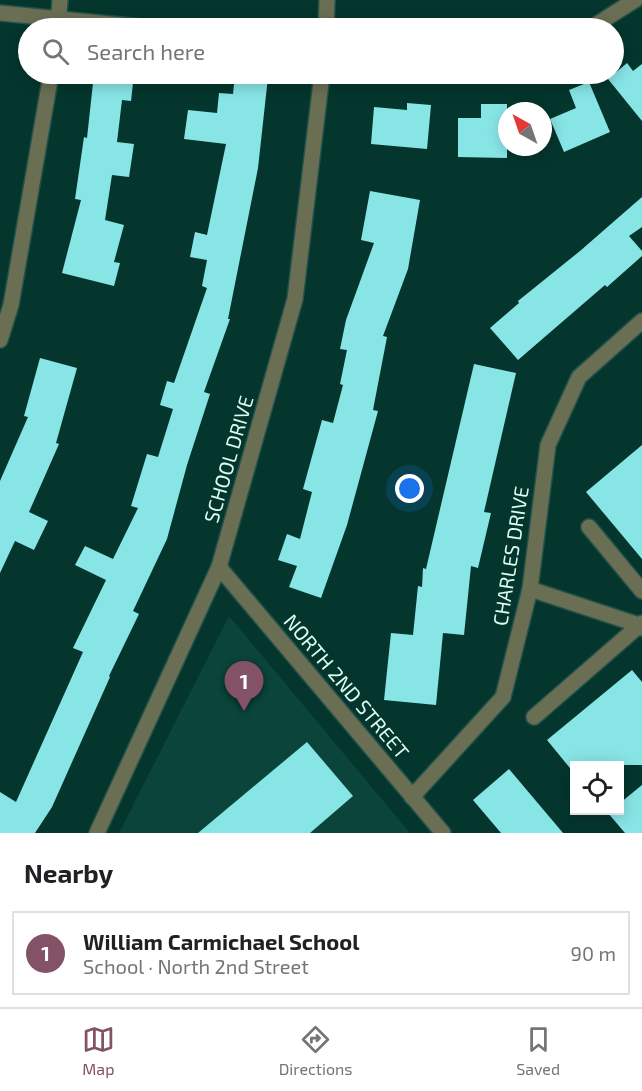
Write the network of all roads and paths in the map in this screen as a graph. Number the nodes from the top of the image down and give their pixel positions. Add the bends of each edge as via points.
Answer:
1 (60, 0) edge
2 (327, 0) edge
3 (634, 0) edge
4 (0, 13) edge
5 (27, 18) edge
6 (59, 18) edge
7 (326, 18) edge
8 (606, 18) edge
9 (49, 84) edge
10 (321, 84) edge
11 (642, 321) edge
12 (0, 340) edge
13 (589, 527) dead end
14 (219, 567) junction
15 (530, 589) junction
16 (642, 591) edge
17 (641, 625) edge
18 (534, 717) dead end
19 (412, 797) junction
20 (97, 833) edge
21 (443, 833) edge

1 - 6 street
2 - 7 street
3 - 8 street
4 - 5 street
9 - 12 street via 11,305
10 - 14 street, SCHOOL DRIVE via 295,299
11 - 15 street, CHARLES DRIVE via 579,377 548,445
13 - 16 street
14 - 19 street, NORTH 2ND STREET
14 - 20 street, SCHOOL DRIVE
15 - 17 street
15 - 19 street, CHARLES DRIVE via 503,697
17 - 18 street
19 - 21 street, NORTH 2ND STREET

